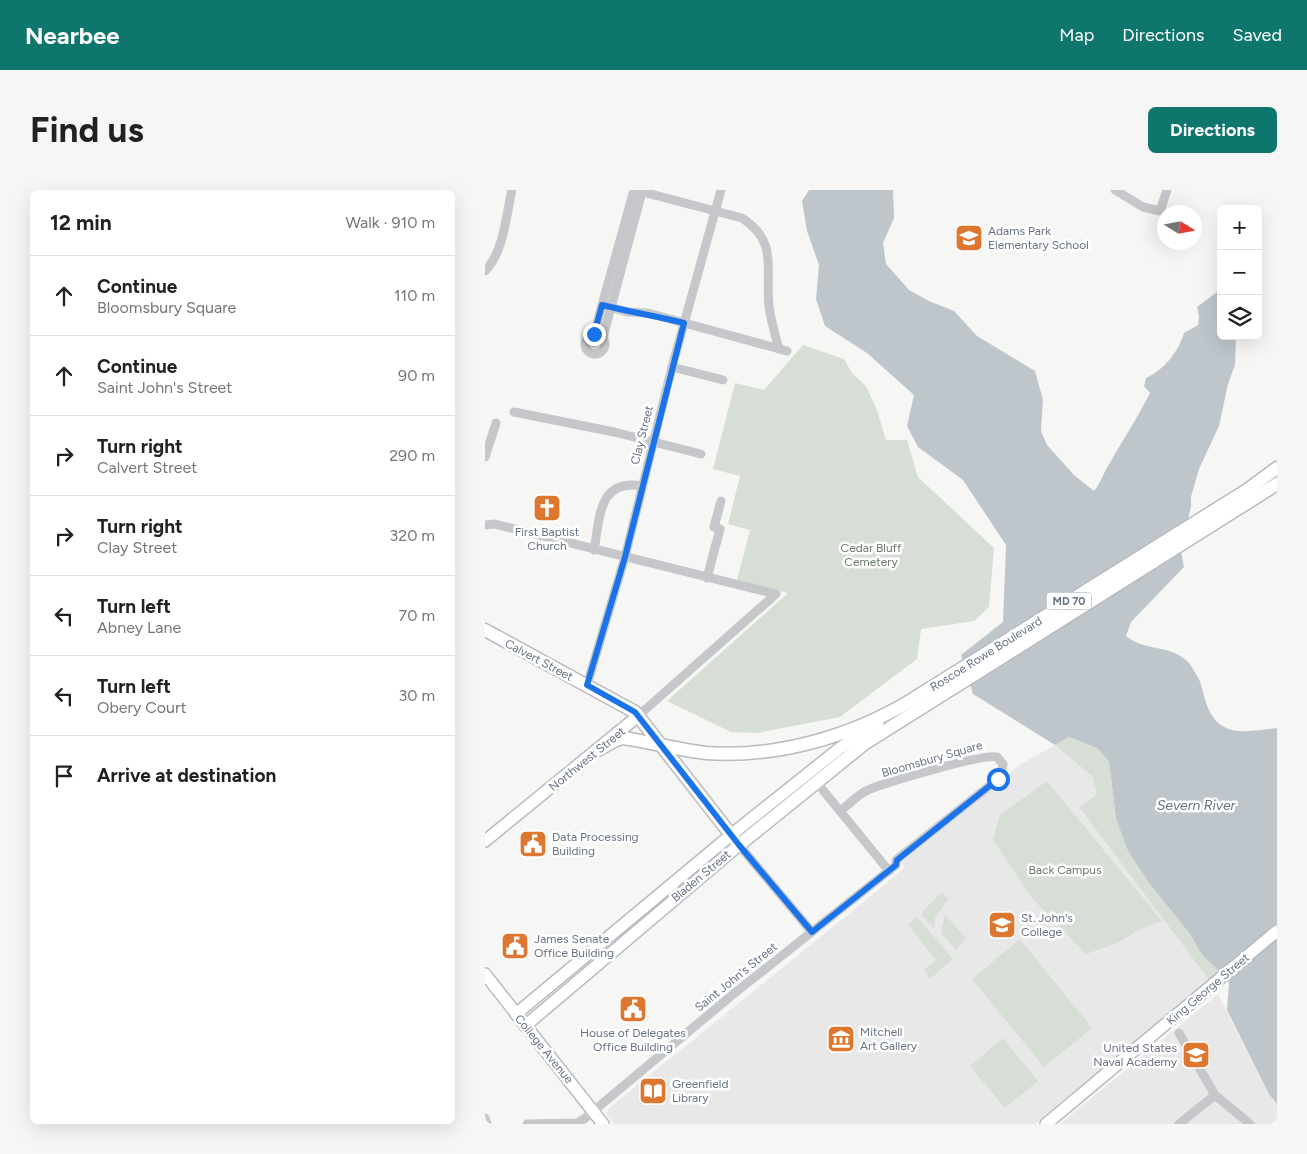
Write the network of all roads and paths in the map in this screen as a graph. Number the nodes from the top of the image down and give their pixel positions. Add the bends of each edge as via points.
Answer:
1 (512, 190) edge
2 (721, 190) edge
3 (1115, 190) edge
4 (1167, 190) edge
5 (637, 191) edge
6 (715, 210) junction
7 (485, 271) edge
8 (606, 306) junction
9 (684, 323) junction
10 (598, 335) dead end
11 (672, 367) junction
12 (723, 380) dead end
13 (514, 412) dead end
14 (496, 423) dead end
15 (653, 442) junction
16 (701, 454) dead end
17 (485, 457) edge
18 (1277, 468) edge
19 (1277, 484) edge
20 (642, 486) junction
21 (721, 501) dead end
22 (1216, 516) junction
23 (485, 525) edge
24 (593, 550) junction
25 (625, 557) junction
26 (707, 578) junction
27 (485, 630) edge
28 (587, 685) junction
29 (929, 696) junction
30 (896, 710) junction
31 (638, 716) junction
32 (664, 746) junction
33 (598, 750) junction
34 (822, 789) dead end
35 (840, 811) junction
36 (735, 840) junction
37 (485, 841) edge
38 (896, 865) joint
39 (889, 871) junction
40 (1277, 931) edge
41 (812, 932) junction
42 (485, 974) edge
43 (516, 1014) junction
44 (525, 1026) junction
45 (1179, 1033) dead end
46 (1215, 1095) junction
47 (594, 1111) junction
48 (485, 1118) edge
49 (487, 1124) edge
50 (527, 1124) edge
51 (578, 1124) edge
52 (603, 1124) edge
53 (1046, 1124) edge
54 (1179, 1124) edge
55 (1250, 1124) edge

1 - 7 street via 498,249
2 - 6 street, Clay Street
3 - 4 street via 1143,207 1160,211
5 - 6 street
5 - 8 street
6 - 9 street, Clay Street
6 - 9 street via 742,218 757,228 765,242 769,306 783,350
8 - 9 street
8 - 10 street
9 - 11 street, Clay Street
11 - 12 street
11 - 15 street, Clay Street
13 - 15 street
14 - 17 street
15 - 16 street
15 - 20 street, Clay Street
18 - 22 main road, Roscoe Rowe Boulevard / MD 70
19 - 22 main road, Roscoe Rowe Boulevard / MD 70
20 - 24 street via 624,484 605,498
20 - 25 street, Clay Street
21 - 26 street via 714,527 720,529
22 - 29 main road, Roscoe Rowe Boulevard / MD 70
23 - 24 street via 494,524
24 - 25 street
25 - 26 street
25 - 28 street, Clay Street
26 - 31 street, Northwest Street via 776,594
27 - 28 main road, Calvert Street
28 - 31 main road, Calvert Street
29 - 30 main road, Roscoe Rowe Boulevard / MD 70
29 - 36 main road, Bladen Street / MD 70
30 - 32 main road, Roscoe Rowe Boulevard via 840,734 787,748 725,753
30 - 36 main road, Bladen Street / MD 70 via 840,748
31 - 32 main road, Calvert Street
31 - 33 main road, Northwest Street
32 - 33 main road, Roscoe Rowe Boulevard via 623,738
32 - 36 main road, Calvert Street
33 - 37 main road, Northwest Street
34 - 35 street
35 - 38 street, Bloomsbury Square via 866,791 987,755 1000,760 1003,768 998,779 897,860
35 - 39 street
36 - 41 street, Calvert Street
36 - 43 main road, Bladen Street / MD 70
36 - 44 main road, Bladen Street / MD 70
38 - 39 street, Saint John's Street
39 - 41 street, Saint John's Street
40 - 53 main road, King George Street
41 - 47 street, Saint John's Street
42 - 43 main road, College Avenue
43 - 44 main road, College Avenue
44 - 47 main road, College Avenue
45 - 46 street
46 - 54 street
46 - 55 street
47 - 51 street, Saint John's Street
47 - 52 main road, College Avenue
48 - 49 street
50 - 51 street

